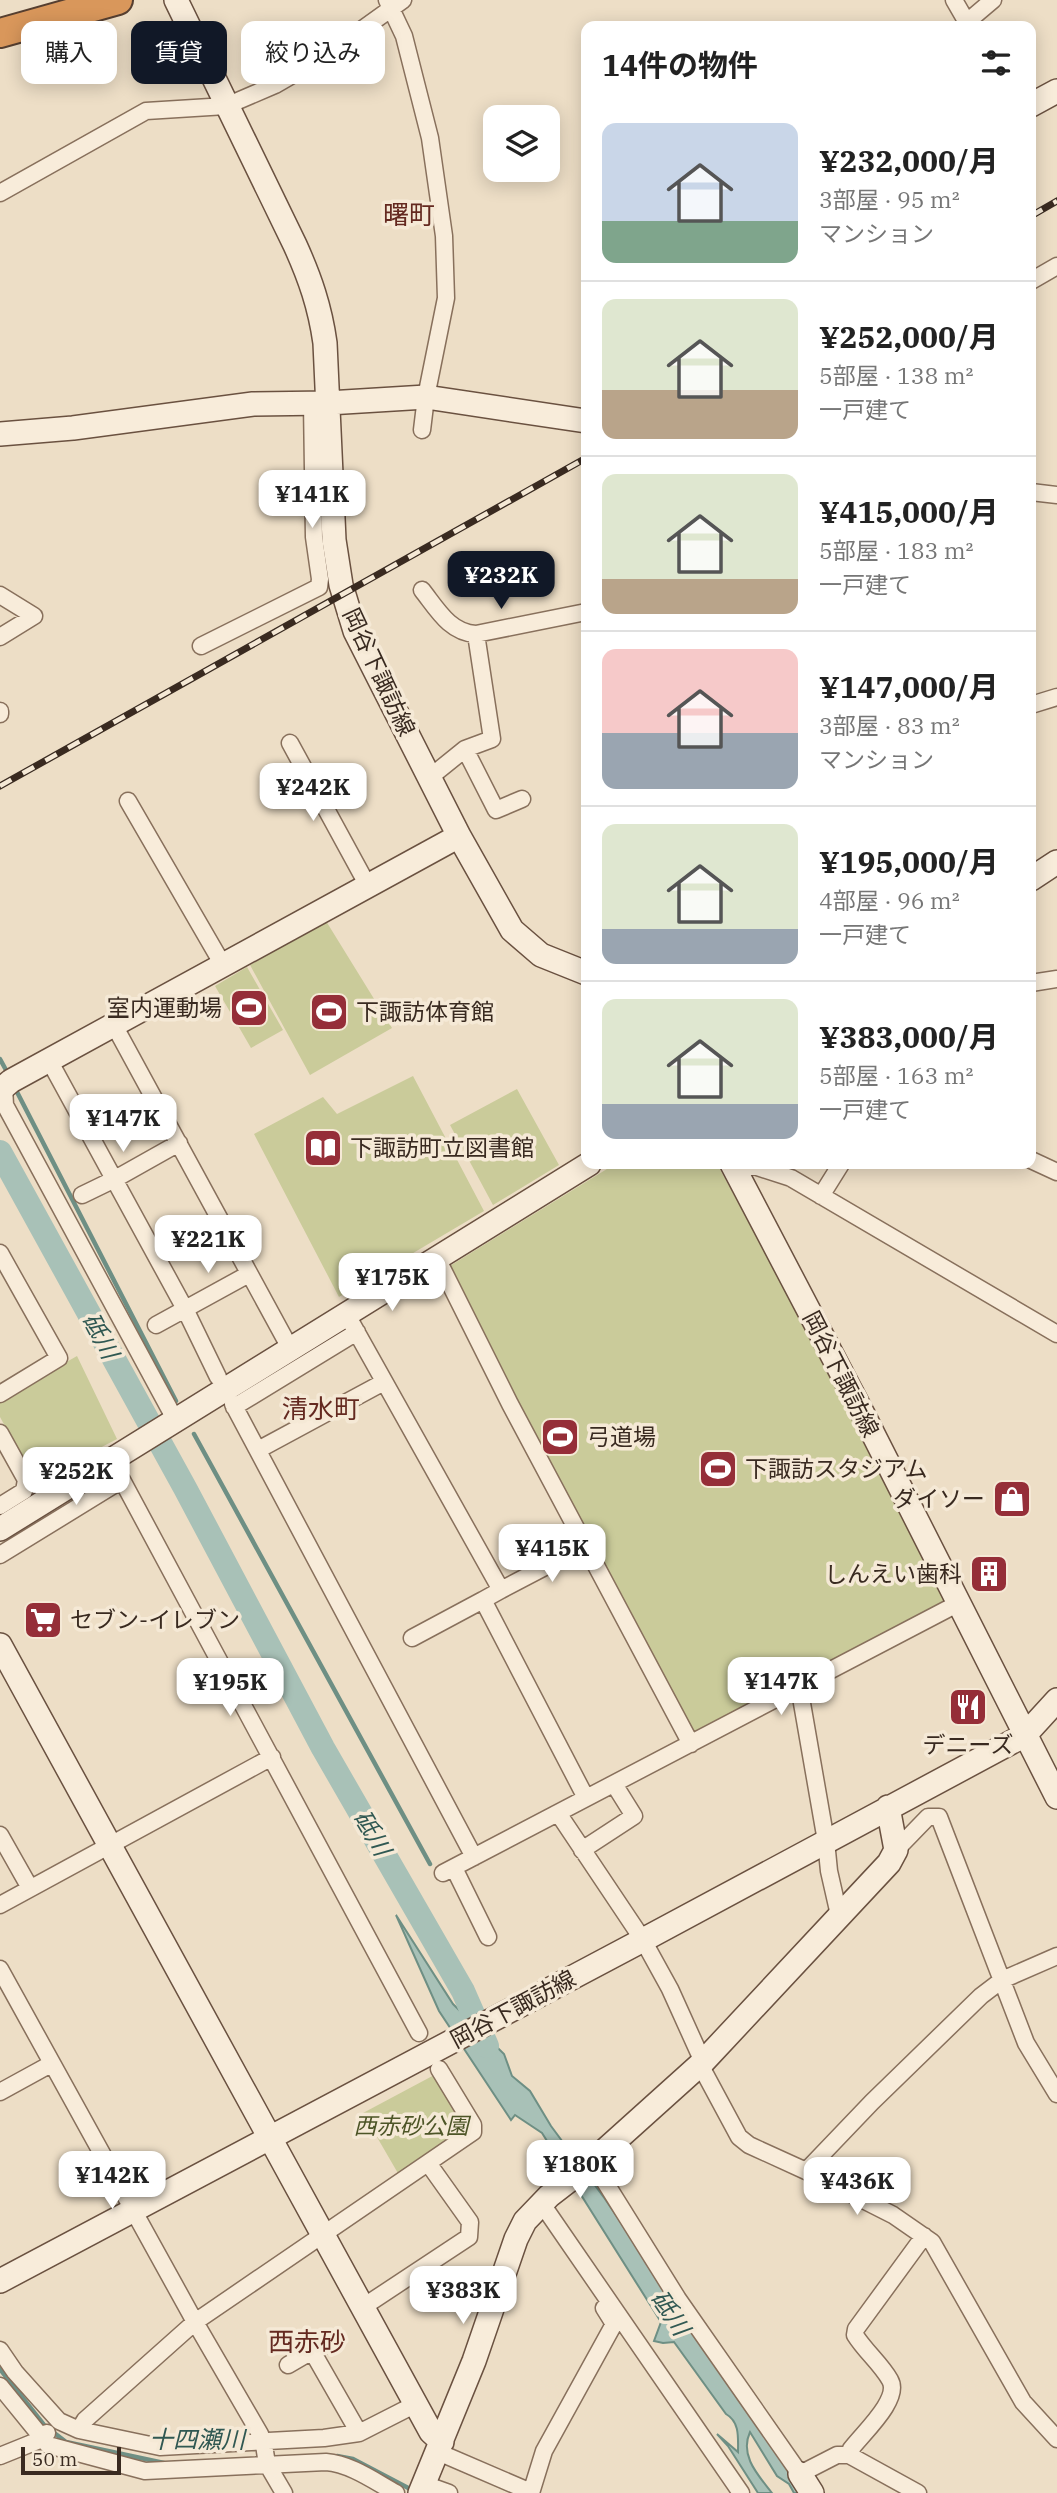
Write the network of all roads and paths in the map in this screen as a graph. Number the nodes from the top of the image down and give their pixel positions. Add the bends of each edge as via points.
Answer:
1 (118, 0) edge
2 (176, 0) edge
3 (954, 0) edge
4 (993, 0) edge
5 (394, 3) edge
6 (966, 21) edge
7 (971, 21) edge
8 (0, 33) edge
9 (1057, 91) edge
10 (1036, 102) edge
11 (226, 106) junction
12 (0, 194) edge
13 (1057, 266) edge
14 (1036, 278) edge
15 (426, 397) junction
16 (320, 403) junction
17 (581, 420) edge
18 (422, 430) dead end
19 (0, 434) edge
20 (1036, 493) edge
21 (1057, 495) edge
22 (422, 590) dead end
23 (0, 595) edge
24 (581, 613) edge
25 (476, 634) junction
26 (0, 637) edge
27 (201, 646) dead end
28 (1057, 697) edge
29 (1036, 703) edge
30 (290, 743) dead end
31 (465, 749) junction
32 (429, 778) junction
33 (522, 799) dead end
34 (128, 802) dead end
35 (460, 836) junction
36 (1057, 862) edge
37 (1036, 876) edge
38 (368, 886) junction
39 (223, 965) junction
40 (581, 972) edge
41 (1057, 979) edge
42 (1036, 982) edge
43 (114, 1025) junction
44 (49, 1060) junction
45 (4, 1087) joint
46 (179, 1143) junction
47 (1036, 1162) edge
48 (581, 1169) edge
49 (735, 1169) edge
50 (764, 1169) edge
51 (838, 1169) edge
52 (1057, 1172) edge
53 (115, 1180) junction
54 (82, 1195) dead end
55 (821, 1196) junction
56 (0, 1253) edge
57 (437, 1258) junction
58 (250, 1274) junction
59 (185, 1309) junction
60 (352, 1323) junction
61 (156, 1325) dead end
62 (1057, 1334) edge
63 (291, 1350) junction
64 (218, 1377) dead end
65 (384, 1382) junction
66 (0, 1394) edge
67 (173, 1422) junction
68 (0, 1433) edge
69 (258, 1450) junction
70 (0, 1506) edge
71 (0, 1529) edge
72 (585, 1546) junction
73 (0, 1555) edge
74 (501, 1590) junction
75 (483, 1600) junction
76 (958, 1603) junction
77 (412, 1638) dead end
78 (0, 1645) edge
79 (799, 1686) junction
80 (1057, 1700) edge
81 (1025, 1735) junction
82 (691, 1744) junction
83 (272, 1757) junction
84 (614, 1784) junction
85 (1057, 1797) edge
86 (586, 1798) junction
87 (888, 1807) junction
88 (558, 1813) junction
89 (0, 1835) edge
90 (826, 1840) junction
91 (111, 1845) junction
92 (582, 1850) junction
93 (897, 1850) junction
94 (474, 1857) junction
95 (30, 1888) junction
96 (0, 1905) edge
97 (839, 1914) junction
98 (488, 1937) dead end
99 (643, 1940) junction
100 (1057, 1956) edge
101 (0, 1969) edge
102 (1002, 1980) junction
103 (6, 1994) edge
104 (419, 2033) dead end
105 (703, 2063) junction
106 (51, 2064) junction
107 (439, 2069) dead end
108 (0, 2092) edge
109 (1057, 2094) edge
110 (270, 2138) junction
111 (428, 2163) junction
112 (588, 2165) junction
113 (806, 2171) junction
114 (545, 2200) junction
115 (133, 2210) junction
116 (324, 2235) junction
117 (924, 2236) junction
118 (0, 2281) edge
119 (600, 2287) junction
120 (363, 2307) junction
121 (195, 2322) junction
122 (336, 2340) dead end
123 (0, 2350) edge
124 (312, 2351) junction
125 (288, 2365) dead end
126 (0, 2386) edge
127 (416, 2404) junction
128 (50, 2430) junction
129 (79, 2430) junction
130 (359, 2433) junction
131 (1057, 2439) edge
132 (150, 2447) junction
133 (440, 2447) junction
134 (264, 2453) junction
135 (849, 2455) junction
136 (0, 2456) edge
137 (145, 2469) junction
138 (806, 2484) edge
139 (422, 2488) edge
140 (735, 2490) edge
141 (531, 2492) edge
142 (285, 2493) edge
143 (396, 2493) edge
144 (449, 2493) edge
145 (918, 2493) edge

1 - 8 highway
2 - 11 street, 岡谷下諏訪線
3 - 6 street
4 - 7 street
5 - 11 street via 324,56 275,85
5 - 15 street via 430,138 444,236 446,298
9 - 10 street
11 - 12 street via 146,111
11 - 16 street, 岡谷下諏訪線 via 313,284 326,343
13 - 14 street
15 - 16 street
15 - 17 street
15 - 18 street
16 - 19 street via 253,404
16 - 27 street via 314,537 319,587
16 - 32 street, 岡谷下諏訪線 via 341,585 355,631
20 - 21 street
22 - 25 street via 454,629
23 - 26 street via 34,616
24 - 25 street
25 - 31 street via 492,739
28 - 29 street
30 - 38 street
31 - 32 street
31 - 33 street via 496,810
32 - 35 street, 岡谷下諏訪線
34 - 39 street
35 - 38 street
35 - 40 street, 岡谷下諏訪線 via 512,930 541,955
36 - 37 street
38 - 39 street
39 - 43 street
41 - 42 street
43 - 44 street
43 - 46 street
44 - 45 street
44 - 53 street
45 - 67 street via 5,1105
46 - 53 street
46 - 58 street
47 - 52 street
48 - 57 street
49 - 76 street, 岡谷下諏訪線
50 - 55 street via 792,1178
51 - 55 street
53 - 54 street
53 - 59 street
55 - 62 street
56 - 66 street via 59,1358
57 - 60 street
57 - 72 street
58 - 59 street
58 - 63 street
59 - 61 street
59 - 64 street
60 - 63 street
60 - 65 street
60 - 69 street via 233,1405
63 - 67 street
65 - 69 street
65 - 74 street
67 - 71 street
68 - 70 street via 26,1480 24,1491
69 - 94 street
72 - 74 street
72 - 82 street
73 - 83 street via 122,1479
74 - 75 street
75 - 77 street
75 - 86 street
76 - 79 street
76 - 81 street, 岡谷下諏訪線
78 - 91 street
79 - 82 street
79 - 90 street
80 - 81 street, 岡谷下諏訪線
81 - 85 street
81 - 87 street, 岡谷下諏訪線
82 - 84 street
83 - 91 street
83 - 104 street
84 - 86 street
84 - 92 street via 634,1816
86 - 88 street
87 - 90 street, 岡谷下諏訪線
87 - 93 street
88 - 92 street
88 - 94 street
89 - 95 street
90 - 97 street
90 - 99 street, 岡谷下諏訪線
91 - 95 street
91 - 110 street
92 - 99 street
93 - 97 street
93 - 102 street via 928,1817 939,1817
94 - 98 street via 448,1871
95 - 96 street
97 - 105 street
99 - 105 street
99 - 110 street, 岡谷下諏訪線
100 - 102 street
101 - 103 street
102 - 109 street via 1026,2043
102 - 113 street
103 - 106 street
105 - 112 street
105 - 113 street via 739,2137 749,2146
106 - 108 street
106 - 115 street
107 - 111 street via 473,2132
110 - 115 street, 岡谷下諏訪線
110 - 116 street
111 - 116 street
111 - 120 street via 470,2222 469,2237
112 - 114 street
112 - 138 street
113 - 117 street
114 - 119 street
114 - 133 street via 525,2221 516,2239
115 - 118 street, 岡谷下諏訪線
115 - 121 street
116 - 120 street
116 - 121 street
117 - 131 street via 938,2250 1023,2402
117 - 135 street via 856,2329 855,2335 894,2392
119 - 140 street
119 - 141 street via 594,2292 614,2324 544,2451
120 - 127 street
121 - 129 street
121 - 134 street via 260,2434
122 - 124 street
123 - 128 street
124 - 125 street
124 - 130 street
126 - 128 street
127 - 130 street
127 - 133 street
128 - 129 street
128 - 136 street
128 - 137 street via 48,2445
129 - 132 street
130 - 134 street
132 - 134 street
132 - 137 street
133 - 139 street
133 - 141 street
134 - 137 street
134 - 142 street
134 - 143 street via 337,2463
135 - 138 street via 837,2455
135 - 145 street
139 - 144 street

